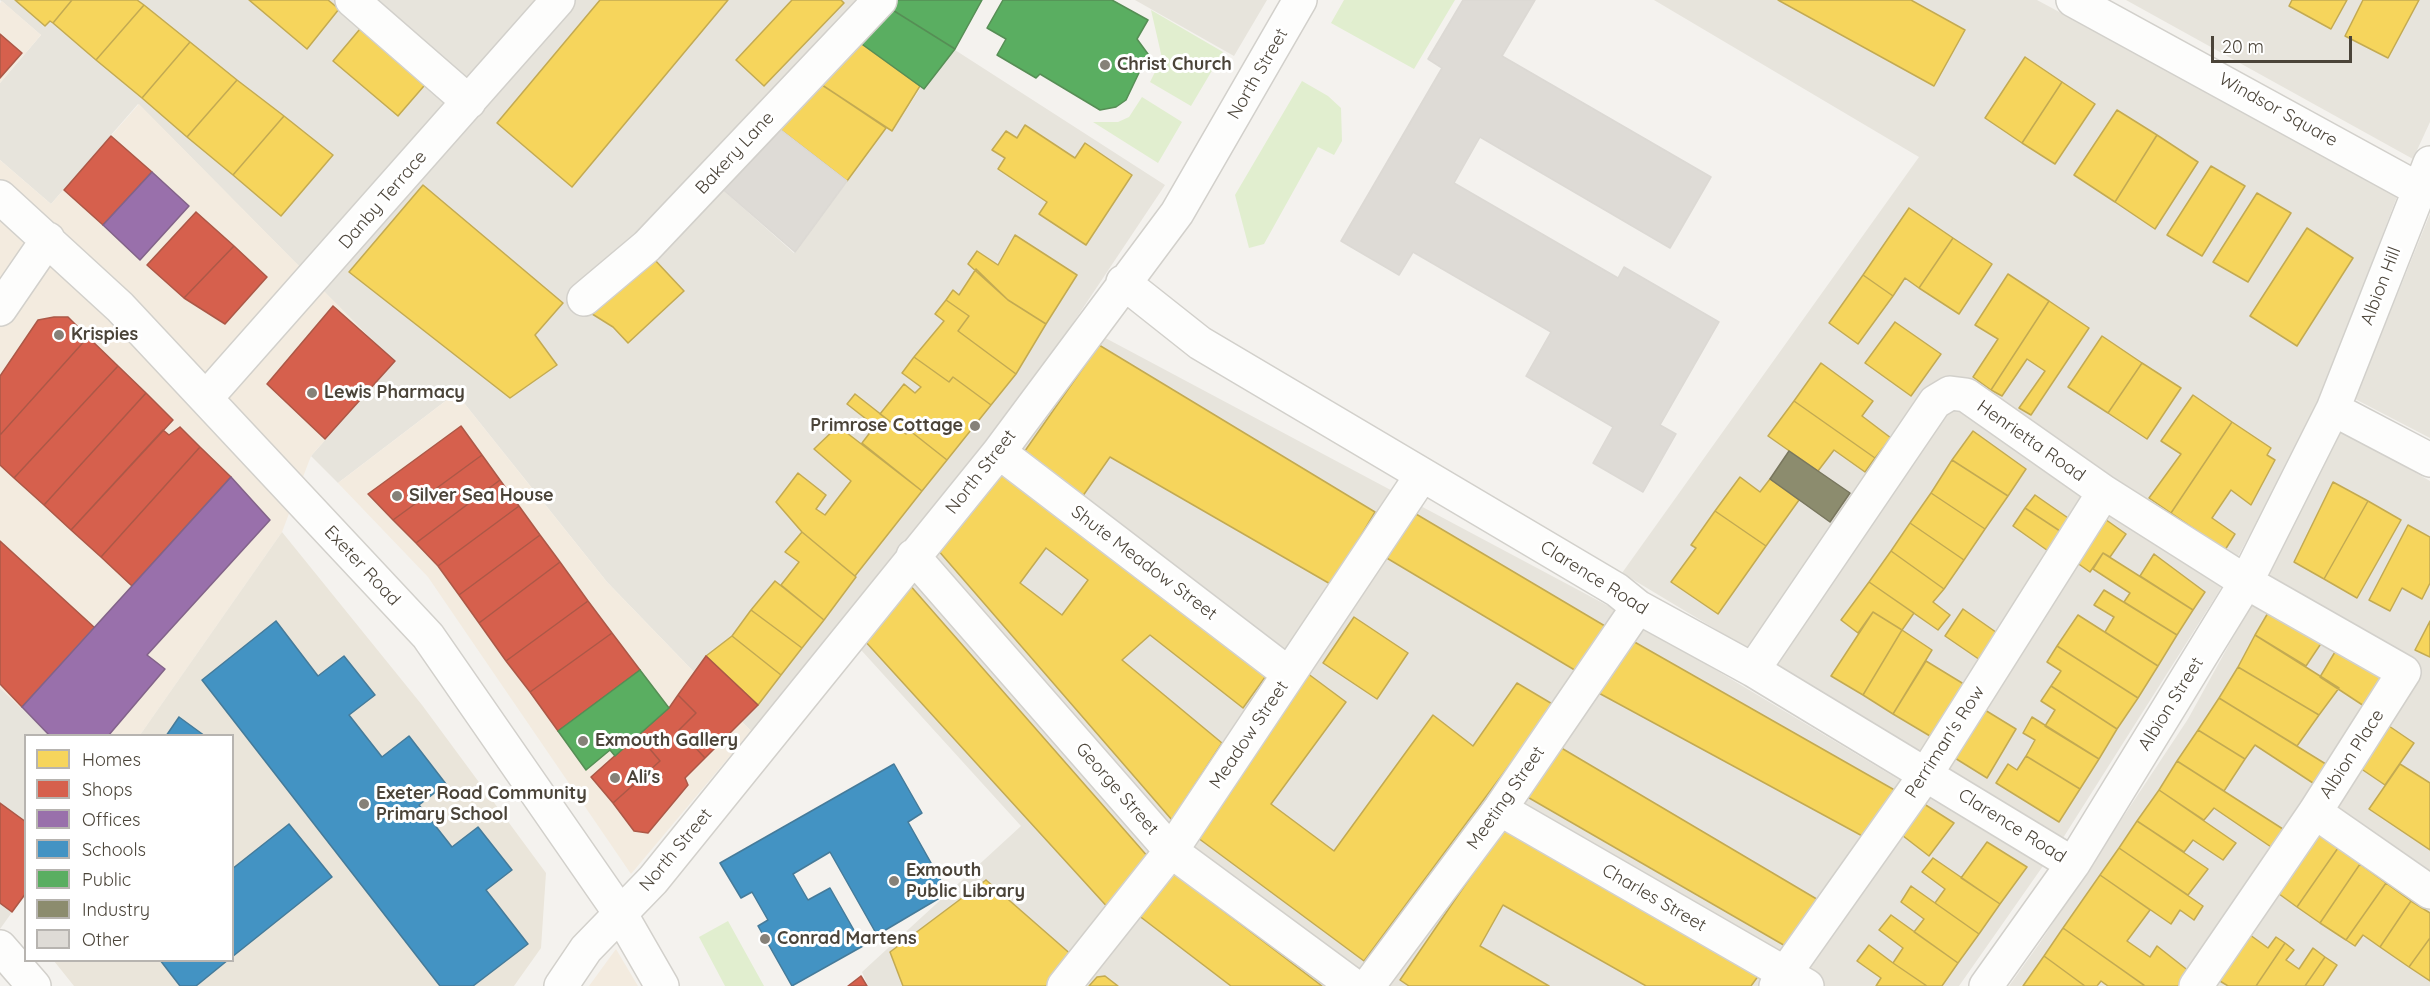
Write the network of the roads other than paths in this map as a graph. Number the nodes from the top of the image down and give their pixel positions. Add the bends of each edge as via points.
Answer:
1 (352, 0) edge
2 (558, 0) edge
3 (880, 0) edge
4 (1300, 0) edge
5 (2073, 0) edge
6 (469, 102) junction
7 (2424, 176) edge
8 (0, 197) edge
9 (48, 239) junction
10 (1123, 282) junction
11 (584, 299) dead end
12 (0, 309) edge
13 (206, 398) junction
14 (2333, 409) junction
15 (999, 452) junction
16 (2430, 460) edge
17 (1422, 475) junction
18 (2104, 492) junction
19 (913, 556) junction
20 (2246, 582) junction
21 (1638, 607) junction
22 (1753, 670) junction
23 (1289, 674) junction
24 (1926, 774) junction
25 (1500, 810) junction
26 (2315, 812) junction
27 (1171, 851) junction
28 (2073, 864) junction
29 (2430, 892) edge
30 (620, 913) junction
31 (0, 947) edge
32 (1790, 982) edge
33 (34, 986) edge
34 (561, 986) edge
35 (662, 986) edge
36 (1064, 986) edge
37 (1354, 986) edge
38 (1368, 986) edge
39 (1986, 986) edge
40 (2196, 986) edge

1 - 6 street
2 - 6 street, Danby Terrace
3 - 11 street, Bakery Lane via 647,246
4 - 10 street, North Street via 1177,213
5 - 7 street, Windsor Square
6 - 13 street, Danby Terrace
7 - 14 street, Albion Hill
8 - 9 street, Exeter Road
9 - 12 street
9 - 13 street, Exeter Road
10 - 15 street, North Street
10 - 17 street, Clarence Road via 1200,343
13 - 30 street, Exeter Road via 428,636
14 - 16 street
14 - 20 street, Albion Street
15 - 19 street, North Street
15 - 23 street, Shute Meadow Street
17 - 21 street, Clarence Road via 1617,590
17 - 23 street, Meadow Street
18 - 20 street, Henrietta Road
18 - 22 street, Henrietta Road via 1965,394 1950,393 1935,402
18 - 24 street, Perriman's Row
19 - 27 street, George Street
19 - 30 street, North Street via 653,880
20 - 26 street, Albion Place via 2404,672
20 - 28 street, Albion Street
21 - 22 street, Clarence Road
21 - 25 street, Meeting Street
22 - 24 street, Clarence Road
23 - 27 street, Meadow Street
24 - 28 street, Clarence Road
24 - 32 street, Perriman's Row
25 - 32 street, Charles Street
25 - 38 street, Meeting Street
26 - 29 street
26 - 40 street, Albion Place
27 - 36 street, Meadow Street
27 - 37 street, George Street
28 - 39 street, Albion Street
30 - 34 street, North Street via 586,949
30 - 35 street, Exeter Road
31 - 33 street

